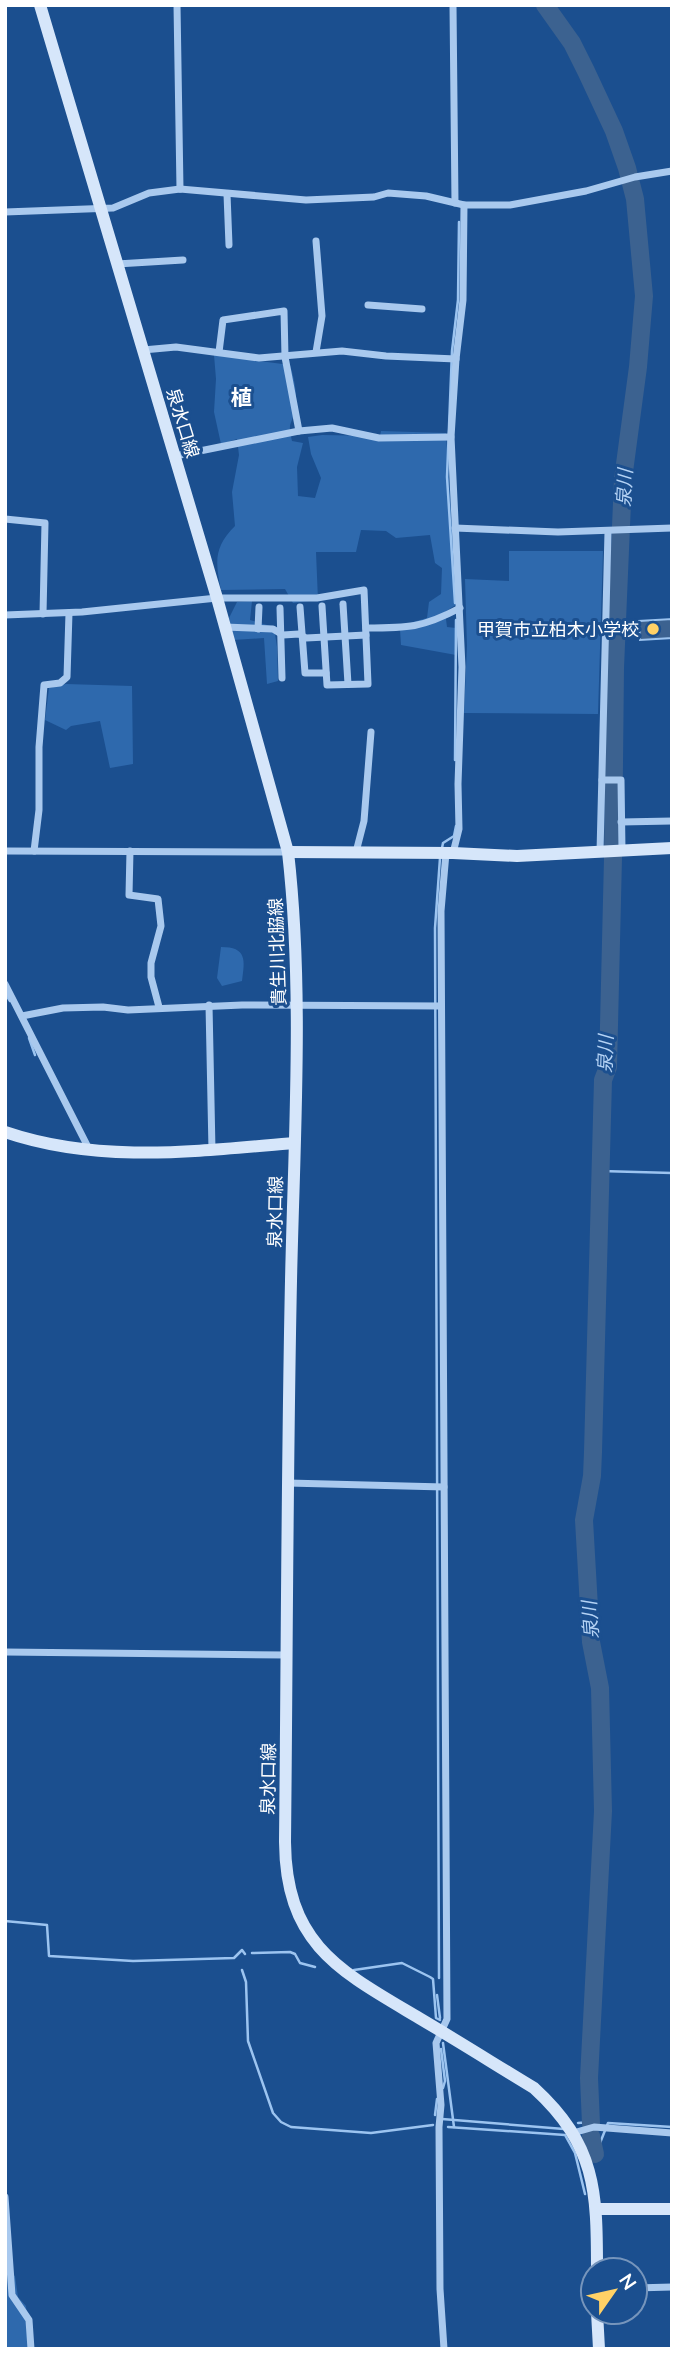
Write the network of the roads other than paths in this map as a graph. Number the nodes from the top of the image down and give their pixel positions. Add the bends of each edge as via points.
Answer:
1 (40, 5) edge
2 (177, 5) edge
3 (453, 5) edge
4 (672, 171) edge
5 (180, 189) junction
6 (227, 194) junction
7 (460, 204) junction
8 (101, 210) junction
9 (5, 212) edge
10 (316, 241) dead end
11 (229, 245) dead end
12 (183, 260) dead end
13 (117, 264) junction
14 (368, 305) dead end
15 (422, 309) dead end
16 (143, 350) junction
17 (219, 352) junction
18 (316, 352) junction
19 (285, 357) junction
20 (456, 359) junction
21 (299, 431) junction
22 (451, 437) junction
23 (175, 456) junction
24 (5, 519) edge
25 (455, 528) junction
26 (672, 528) edge
27 (611, 531) junction
28 (217, 598) junction
29 (343, 604) dead end
30 (322, 606) dead end
31 (259, 607) dead end
32 (300, 607) dead end
33 (280, 608) dead end
34 (460, 608) junction
35 (69, 612) junction
36 (43, 614) junction
37 (5, 615) edge
38 (225, 627) junction
39 (258, 629) junction
40 (366, 632) junction
41 (281, 633) junction
42 (302, 636) junction
43 (345, 636) junction
44 (324, 637) junction
45 (326, 673) junction
46 (282, 678) dead end
47 (348, 684) junction
48 (371, 732) dead end
49 (602, 780) junction
50 (672, 821) edge
51 (621, 822) junction
52 (672, 848) edge
53 (622, 849) junction
54 (5, 851) edge
55 (34, 851) junction
56 (130, 851) junction
57 (288, 852) junction
58 (356, 852) junction
59 (600, 852) junction
60 (449, 853) junction
61 (5, 984) edge
62 (209, 1005) junction
63 (296, 1005) junction
64 (441, 1006) junction
65 (159, 1007) junction
66 (22, 1016) junction
67 (5, 1132) edge
68 (294, 1143) junction
69 (212, 1150) junction
70 (90, 1151) junction
71 (288, 1483) junction
72 (444, 1487) junction
73 (5, 1652) edge
74 (287, 1655) junction
75 (441, 2032) junction
76 (573, 2133) junction
77 (672, 2133) edge
78 (5, 2197) edge
79 (597, 2208) junction
80 (672, 2209) edge
81 (597, 2256) edge
82 (672, 2287) edge
83 (649, 2288) edge
84 (597, 2326) edge
85 (32, 2349) edge
86 (444, 2349) edge
87 (598, 2349) edge

1 - 8 main road, 泉水口線
2 - 5 street
3 - 7 street
4 - 7 street via 510,205
5 - 6 street
5 - 8 street via 149,193
6 - 7 street via 306,200 388,193
6 - 11 street
7 - 20 street via 463,300
8 - 9 street
8 - 13 main road, 泉水口線
10 - 18 street via 322,316
12 - 13 street
13 - 16 main road, 泉水口線
14 - 15 street
16 - 17 street via 176,347
16 - 23 main road, 泉水口線
17 - 19 street
17 - 19 street via 223,320 284,311
18 - 19 street
18 - 20 street
19 - 21 street
20 - 22 street
21 - 22 street via 331,428 379,438
21 - 23 street
22 - 25 street
23 - 28 main road, 泉水口線
24 - 36 street via 45,523
25 - 27 street
25 - 34 street
26 - 27 street
27 - 49 street
28 - 35 street
28 - 38 main road, 泉水口線
28 - 40 street via 317,598 364,590
29 - 43 street
30 - 44 street
31 - 39 street
32 - 42 street
33 - 41 street
34 - 40 street via 432,623
34 - 60 street via 459,829
35 - 36 street
35 - 55 street via 67,677 44,685
36 - 37 street
38 - 39 street
38 - 57 main road, 泉水口線
39 - 41 street
40 - 43 street
40 - 47 street via 368,684
41 - 42 street
41 - 46 street
42 - 44 street
42 - 45 street via 305,673
43 - 44 street
43 - 47 street
44 - 45 street
45 - 47 street via 327,685
48 - 58 street via 364,821
49 - 51 street via 621,780
49 - 59 street
50 - 51 street
51 - 53 street
52 - 53 main road
53 - 59 main road
54 - 55 street
55 - 56 street
56 - 57 street
56 - 65 street via 129,895 158,899 161,926 151,977
57 - 58 main road
57 - 63 main road, 貴生川北脇線
58 - 60 main road
59 - 60 main road
60 - 64 street via 441,911
61 - 66 street
62 - 63 street
62 - 65 street
62 - 69 street
63 - 64 street
63 - 68 main road, 貴生川北脇線
64 - 72 street
65 - 66 street via 63,1008
66 - 70 street
67 - 70 main road
68 - 69 main road
68 - 71 main road, 泉水口線
69 - 70 main road
71 - 72 street
71 - 74 main road, 泉水口線
72 - 75 street via 447,2019
73 - 74 street
74 - 75 main road, 泉水口線 via 285,1857 297,1913 329,1959
75 - 76 main road, 泉水口線 via 534,2088
75 - 86 street via 436,2043
76 - 77 street via 594,2127
76 - 79 main road, 泉水口線 via 590,2170
78 - 85 street via 12,2295 29,2320
79 - 80 main road
79 - 81 main road, 泉水口線
82 - 83 street
84 - 87 main road

